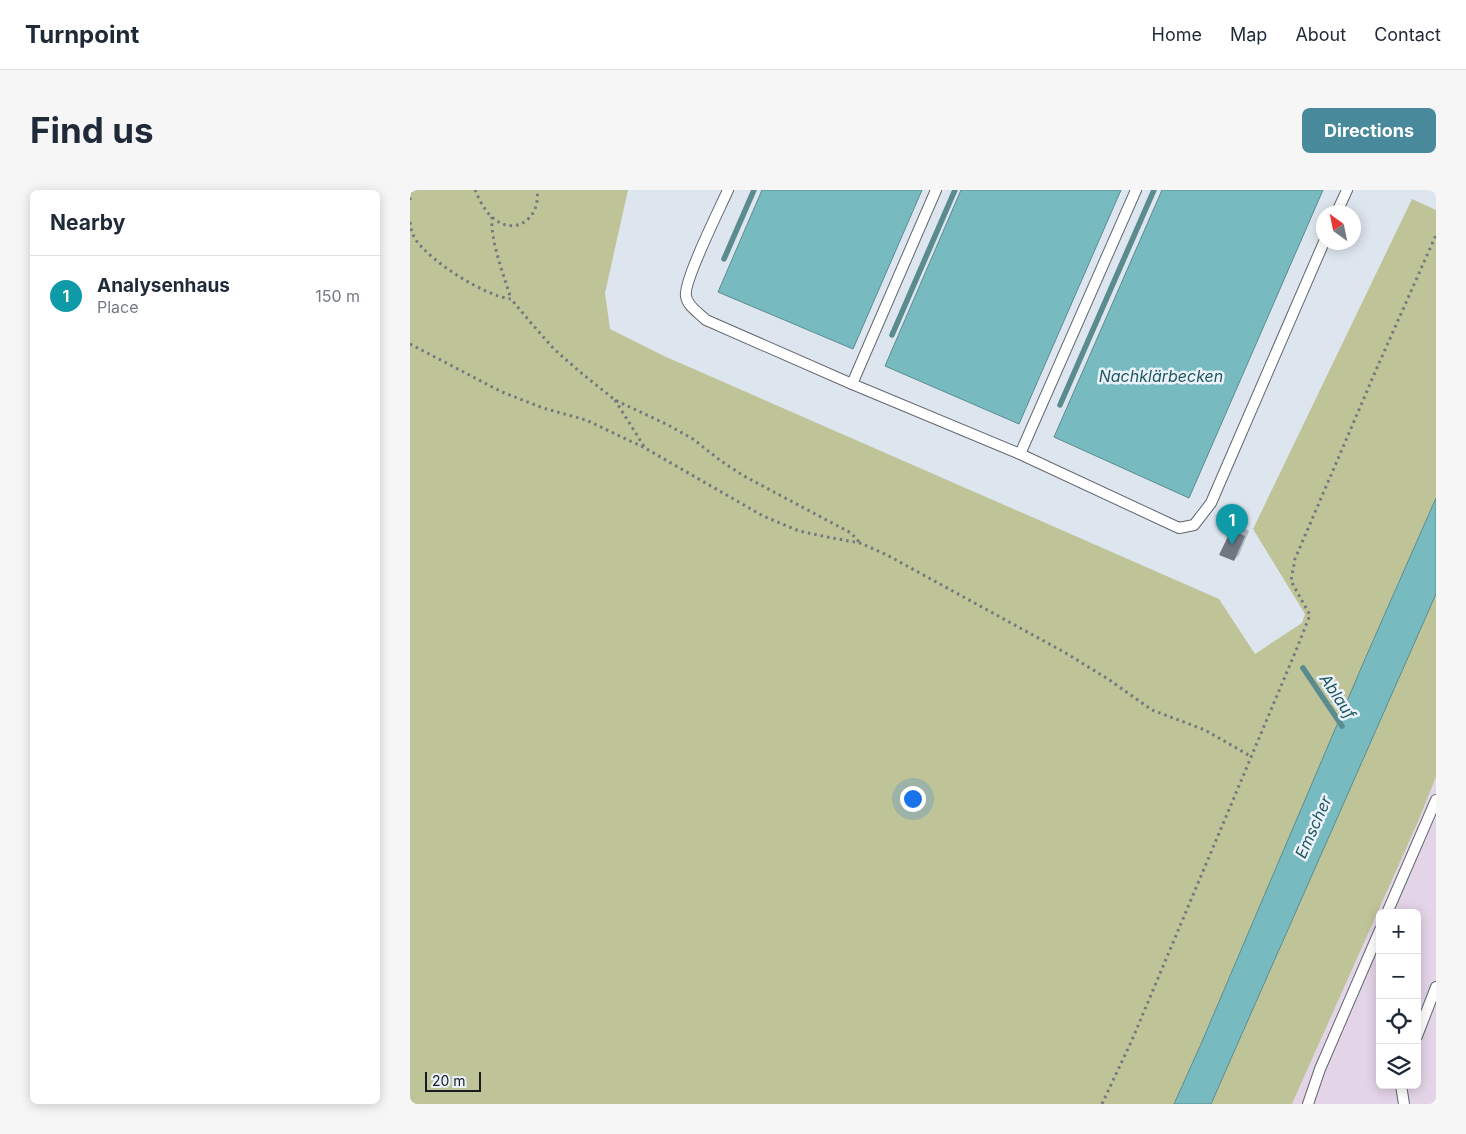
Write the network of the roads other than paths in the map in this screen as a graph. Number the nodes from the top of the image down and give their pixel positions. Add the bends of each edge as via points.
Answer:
1 (728, 190) edge
2 (936, 190) edge
3 (1136, 190) edge
4 (1347, 190) edge
5 (1340, 205) edge
6 (1321, 250) edge
7 (852, 384) junction
8 (1020, 454) junction
9 (1436, 800) edge
10 (1389, 909) edge
11 (1376, 939) edge
12 (1436, 987) edge
13 (1421, 1026) edge
14 (1402, 1089) edge
15 (1308, 1104) edge
16 (1404, 1104) edge

1 - 7 lane via 688,279 686,296 692,308 706,320
2 - 7 lane
3 - 8 lane
4 - 5 lane
6 - 8 lane via 1211,503 1194,525 1179,528
7 - 8 lane
9 - 10 lane
11 - 15 lane
12 - 13 lane
14 - 16 lane

